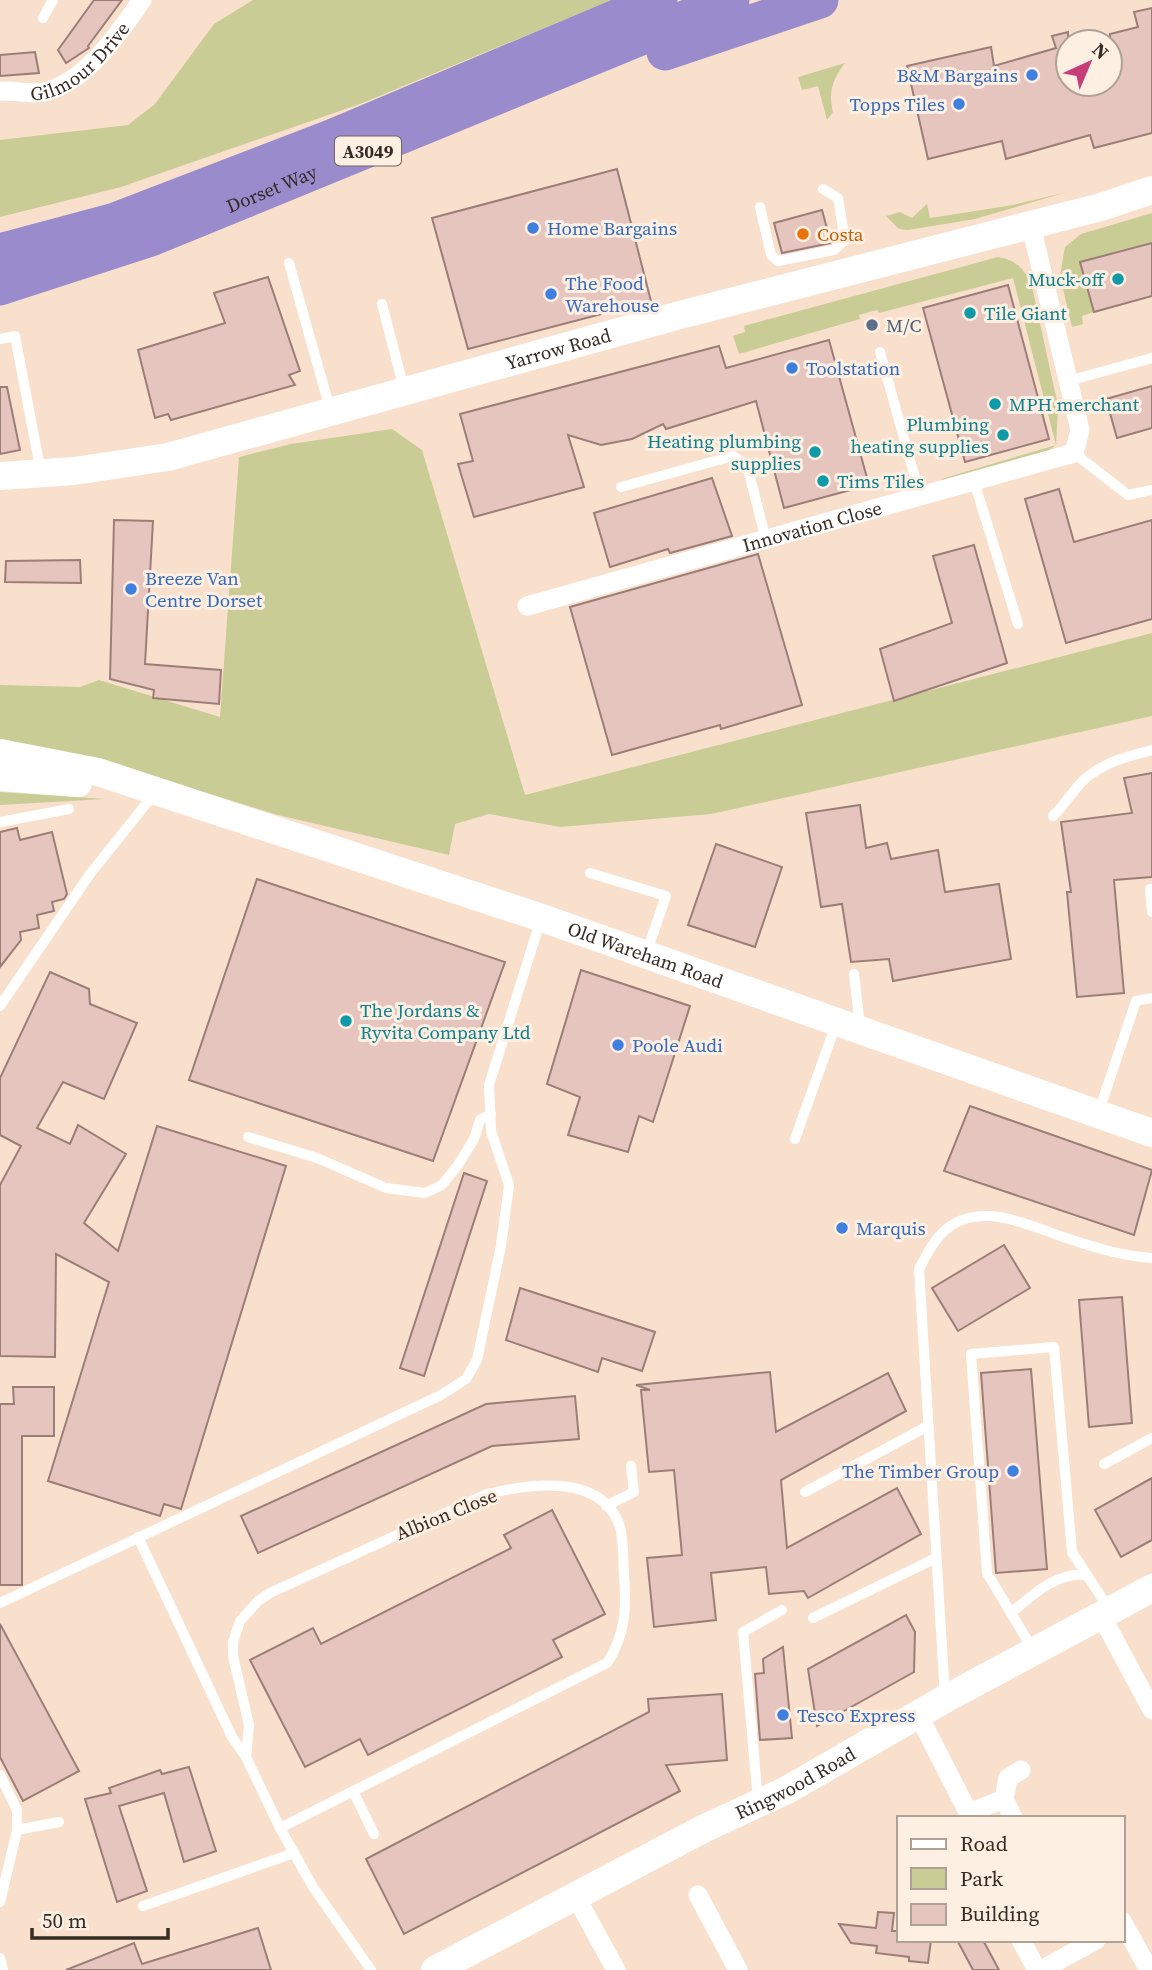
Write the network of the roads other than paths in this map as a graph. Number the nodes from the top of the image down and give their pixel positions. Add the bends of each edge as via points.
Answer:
1 (52, 0) edge
2 (142, 0) edge
3 (659, 0) edge
4 (731, 0) edge
5 (820, 0) edge
6 (43, 18) dead end
7 (0, 91) edge
8 (823, 189) dead end
9 (1152, 190) edge
10 (760, 207) dead end
11 (1031, 226) junction
12 (122, 247) junction
13 (0, 252) edge
14 (289, 262) dead end
15 (0, 286) edge
16 (383, 304) dead end
17 (0, 339) edge
18 (880, 352) dead end
19 (1152, 358) edge
20 (1068, 381) junction
21 (405, 393) junction
22 (331, 413) junction
23 (1074, 453) junction
24 (41, 473) junction
25 (0, 476) edge
26 (974, 481) junction
27 (621, 486) dead end
28 (1152, 490) edge
29 (920, 496) junction
30 (766, 540) junction
31 (527, 606) dead end
32 (1018, 624) dead end
33 (1152, 750) edge
34 (0, 753) edge
35 (0, 777) edge
36 (147, 788) junction
37 (69, 809) dead end
38 (1053, 816) dead end
39 (0, 822) edge
40 (590, 873) dead end
41 (1150, 889) dead end
42 (1152, 912) edge
43 (542, 918) junction
44 (646, 954) junction
45 (854, 974) dead end
46 (1152, 998) edge
47 (0, 1006) edge
48 (849, 1025) junction
49 (491, 1114) junction
50 (1098, 1115) junction
51 (1152, 1133) edge
52 (248, 1137) dead end
53 (795, 1139) dead end
54 (1152, 1258) edge
55 (928, 1426) junction
56 (1152, 1438) edge
57 (1104, 1464) dead end
58 (631, 1466) dead end
59 (805, 1492) dead end
60 (606, 1506) junction
61 (138, 1537) junction
62 (936, 1558) junction
63 (1086, 1575) junction
64 (1152, 1588) edge
65 (0, 1603) edge
66 (782, 1610) dead end
67 (1012, 1612) junction
68 (1105, 1613) junction
69 (813, 1618) dead end
70 (1034, 1651) junction
71 (945, 1699) junction
72 (1152, 1710) edge
73 (918, 1714) junction
74 (246, 1757) junction
75 (1021, 1770) dead end
76 (0, 1775) edge
77 (353, 1791) junction
78 (1004, 1799) junction
79 (758, 1805) junction
80 (970, 1815) edge
81 (1012, 1816) edge
82 (59, 1822) dead end
83 (280, 1828) junction
84 (17, 1830) junction
85 (374, 1834) dead end
86 (294, 1853) junction
87 (698, 1895) dead end
88 (576, 1896) junction
89 (0, 1902) edge
90 (143, 1906) dead end
91 (1124, 1926) edge
92 (1022, 1942) edge
93 (1092, 1942) edge
94 (0, 1958) edge
95 (3, 1970) edge
96 (371, 1970) edge
97 (435, 1970) edge
98 (616, 1970) edge
99 (738, 1970) edge
100 (1039, 1970) edge
101 (1149, 1970) edge

1 - 6 lane
2 - 7 street, Gilmour Drive via 115,39 86,69 46,92
3 - 13 highway, Dorset Way / A3049 via 331,138 115,221
4 - 12 highway, Dorset Way / A3049 via 335,165
5 - 12 highway via 608,71 235,218 163,243
8 - 10 lane via 838,198 845,240 834,250 778,261 771,255
9 - 11 street, Yarrow Road
11 - 20 street
11 - 21 street, Yarrow Road via 676,316
12 - 15 highway, Dorset Way / A3049
14 - 22 lane
16 - 21 lane
17 - 24 lane via 15,336
18 - 29 lane
19 - 20 lane
20 - 23 street via 1080,430
21 - 22 street, Yarrow Road
22 - 24 street, Yarrow Road via 168,457
23 - 26 street, Innovation Close
23 - 28 lane via 1128,495
24 - 25 street, Yarrow Road
26 - 29 street, Innovation Close
26 - 32 lane
27 - 30 lane via 733,456 747,465
29 - 30 street, Innovation Close
30 - 31 street, Innovation Close
33 - 38 lane via 1116,760 1087,778
34 - 36 street, Old Wareham Road via 98,772
35 - 36 street, Old Wareham Road
36 - 43 street, Old Wareham Road
36 - 47 lane
37 - 39 lane
40 - 44 lane via 666,896
41 - 42 lane
43 - 44 street, Old Wareham Road
43 - 49 lane via 489,1085
44 - 48 street, Old Wareham Road
45 - 48 lane
46 - 50 lane via 1136,1001
48 - 50 street, Old Wareham Road
48 - 53 lane
49 - 52 lane via 480,1120 474,1139 442,1185 425,1193 386,1188 317,1158
49 - 61 lane via 491,1131 509,1185 477,1360 466,1379 441,1395
50 - 51 street, Old Wareham Road
54 - 55 lane via 1127,1256 999,1217 975,1216 954,1224 934,1242 919,1269
55 - 59 lane
55 - 62 lane
56 - 57 lane
58 - 60 lane via 634,1492
60 - 74 lane, Albion Close via 570,1486 487,1494 258,1601 240,1621 233,1642 249,1725
60 - 77 lane via 620,1527 626,1599 621,1639 607,1663
61 - 65 lane
61 - 74 lane via 232,1737
62 - 69 lane
62 - 71 lane
63 - 67 lane via 1063,1578 1039,1590
63 - 67 lane via 1072,1552 1054,1347 971,1354 987,1573
63 - 68 lane
64 - 68 street, Ringwood Road
66 - 79 lane via 743,1632
67 - 70 lane
68 - 70 street, Ringwood Road
68 - 72 street
70 - 71 street, Ringwood Road
71 - 73 street, Ringwood Road
73 - 79 street, Ringwood Road
73 - 80 street
74 - 83 lane, Albion Close
75 - 78 street via 1008,1778
76 - 84 lane via 17,1810
77 - 83 lane
77 - 85 lane
78 - 80 street
78 - 81 street
79 - 88 street, Ringwood Road
82 - 84 lane
83 - 86 lane, Albion Close
84 - 89 lane
86 - 90 lane
86 - 96 lane, Albion Close
87 - 99 street
88 - 97 street, Ringwood Road
88 - 98 street
91 - 101 street
92 - 100 street
93 - 100 street
94 - 95 lane

